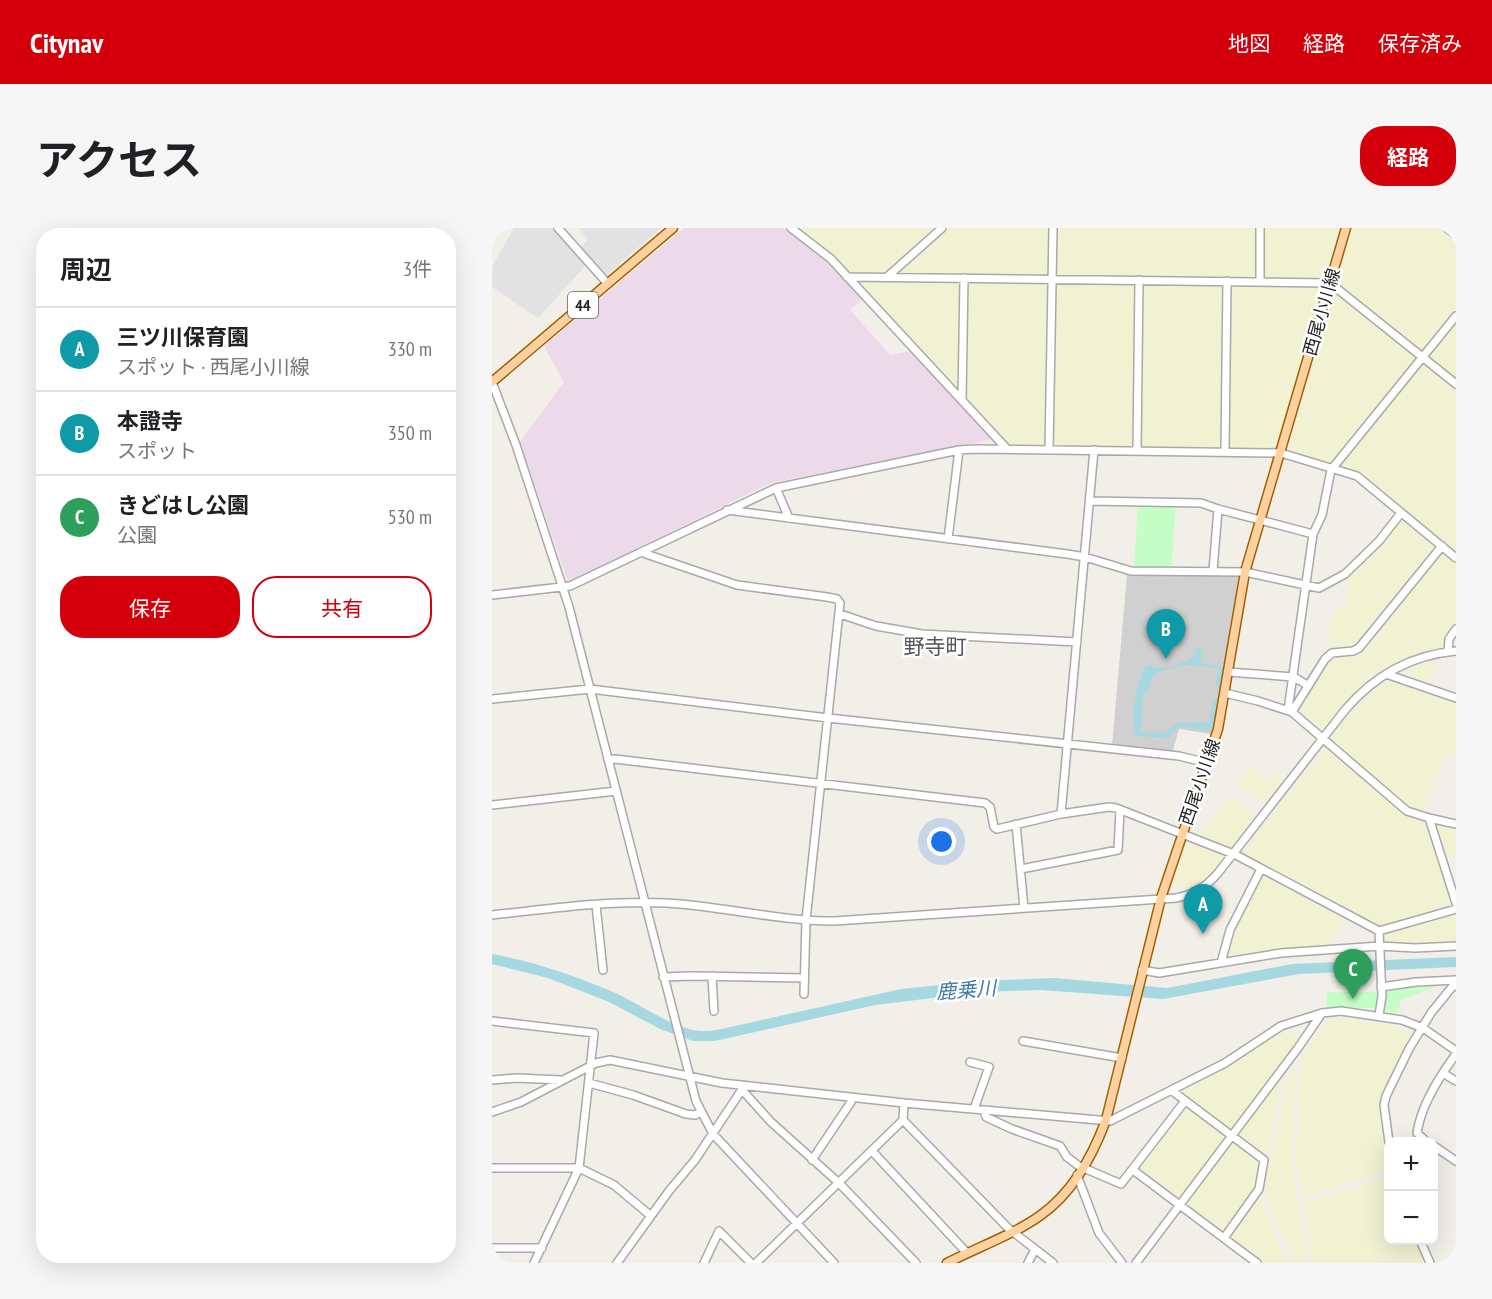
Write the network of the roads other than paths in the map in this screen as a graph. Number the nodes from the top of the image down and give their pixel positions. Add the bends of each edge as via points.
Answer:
1 (673, 228) edge
2 (791, 228) edge
3 (942, 228) edge
4 (1053, 228) edge
5 (1260, 228) edge
6 (1346, 228) edge
7 (1447, 228) edge
8 (562, 229) edge
9 (1456, 236) edge
10 (887, 276) junction
11 (847, 277) junction
12 (964, 278) junction
13 (1052, 279) junction
14 (1139, 280) junction
15 (1227, 281) junction
16 (1260, 281) junction
17 (1330, 282) junction
18 (608, 284) junction
19 (1456, 316) edge
20 (1422, 357) junction
21 (492, 382) edge
22 (1456, 384) edge
23 (962, 400) junction
24 (1007, 449) junction
25 (1049, 449) junction
26 (959, 450) junction
27 (1094, 450) junction
28 (1137, 450) junction
29 (1225, 451) junction
30 (1281, 453) junction
31 (1332, 468) junction
32 (776, 488) junction
33 (1090, 501) junction
34 (1218, 509) junction
35 (727, 510) junction
36 (1401, 513) junction
37 (789, 518) junction
38 (1261, 520) junction
39 (1312, 534) junction
40 (948, 539) junction
41 (1442, 546) junction
42 (643, 551) junction
43 (1085, 557) junction
44 (1456, 558) edge
45 (1213, 571) junction
46 (1245, 573) junction
47 (1306, 586) junction
48 (563, 588) junction
49 (492, 595) edge
50 (840, 614) junction
51 (1456, 629) edge
52 (1077, 642) junction
53 (1452, 652) edge
54 (1228, 672) junction
55 (1386, 674) junction
56 (1293, 677) junction
57 (1307, 685) junction
58 (590, 689) junction
59 (1225, 693) junction
60 (1456, 698) edge
61 (492, 699) edge
62 (1290, 711) junction
63 (828, 718) junction
64 (1323, 739) junction
65 (1067, 745) junction
66 (608, 760) junction
67 (1208, 763) junction
68 (820, 785) junction
69 (616, 791) junction
70 (492, 805) edge
71 (1120, 810) junction
72 (1061, 814) junction
73 (1429, 818) junction
74 (1016, 824) junction
75 (1456, 824) edge
76 (1182, 834) junction
77 (1232, 854) junction
78 (1021, 869) junction
79 (1261, 869) junction
80 (1161, 898) junction
81 (645, 902) junction
82 (1456, 903) edge
83 (596, 905) junction
84 (1024, 908) junction
85 (1456, 909) edge
86 (492, 915) edge
87 (806, 920) junction
88 (1379, 931) junction
89 (1456, 946) edge
90 (1380, 949) junction
91 (1221, 963) junction
92 (603, 970) dead end
93 (1142, 972) junction
94 (712, 976) junction
95 (663, 977) junction
96 (804, 978) junction
97 (1456, 980) edge
98 (1381, 985) junction
99 (1456, 986) edge
100 (804, 994) dead end
101 (714, 1011) dead end
102 (1322, 1012) junction
103 (1379, 1015) junction
104 (492, 1021) edge
105 (1422, 1028) junction
106 (1023, 1041) dead end
107 (1456, 1053) edge
108 (1122, 1058) junction
109 (970, 1062) dead end
110 (592, 1065) junction
111 (1443, 1073) junction
112 (689, 1077) junction
113 (492, 1080) edge
114 (563, 1080) junction
115 (1456, 1081) edge
116 (589, 1083) junction
117 (743, 1088) junction
118 (1171, 1090) junction
119 (852, 1097) junction
120 (1185, 1101) junction
121 (904, 1103) junction
122 (974, 1109) junction
123 (984, 1110) junction
124 (492, 1112) edge
125 (701, 1112) junction
126 (903, 1120) junction
127 (1106, 1120) junction
128 (713, 1134) junction
129 (1232, 1136) junction
130 (1388, 1137) edge
131 (1421, 1137) edge
132 (1438, 1149) edge
133 (872, 1151) junction
134 (812, 1160) junction
135 (1456, 1161) edge
136 (492, 1168) edge
137 (579, 1168) junction
138 (1133, 1170) junction
139 (1080, 1171) junction
140 (839, 1183) junction
141 (1180, 1206) junction
142 (651, 1216) junction
143 (797, 1224) junction
144 (1012, 1231) junction
145 (1224, 1238) junction
146 (1422, 1245) edge
147 (492, 1248) edge
148 (542, 1248) junction
149 (1035, 1249) junction
150 (967, 1253) junction
151 (534, 1263) edge
152 (617, 1263) edge
153 (704, 1263) edge
154 (754, 1263) edge
155 (834, 1263) edge
156 (916, 1263) edge
157 (947, 1263) edge
158 (1028, 1263) edge
159 (1053, 1263) edge
160 (1122, 1263) edge
161 (1136, 1263) edge
162 (1257, 1263) edge
163 (1430, 1263) edge

1 - 18 main road, 44
2 - 11 street
3 - 10 street
4 - 13 street
5 - 16 street
6 - 17 main road, 西尾小川線
7 - 9 street
8 - 18 street
10 - 11 street
10 - 12 street
11 - 23 street
12 - 13 street
12 - 23 street
13 - 14 street
13 - 25 street
14 - 15 street
14 - 28 street
15 - 16 street
15 - 29 street
16 - 17 street
17 - 20 street
17 - 30 main road, 西尾小川線
18 - 21 main road, 44
19 - 20 street
20 - 22 street
20 - 31 street
21 - 48 street
23 - 24 street
24 - 25 street
24 - 26 street
25 - 27 street
26 - 32 street
26 - 40 street
27 - 28 street
27 - 33 street
28 - 29 street
29 - 30 street
30 - 31 street
30 - 38 main road, 西尾小川線
31 - 36 street via 1357,476
31 - 39 street via 1322,515
32 - 35 street
32 - 37 street
33 - 34 street via 1201,503
33 - 43 street
34 - 38 street
34 - 45 street
35 - 37 street
35 - 42 street
36 - 41 street
36 - 47 street via 1345,574 1319,588
37 - 40 street
38 - 39 street
38 - 46 main road, 西尾小川線
39 - 47 street
40 - 43 street
41 - 44 street
41 - 57 street via 1359,648 1332,653
42 - 48 street
42 - 50 street via 737,585 837,599
43 - 45 street via 1131,571
43 - 52 street
45 - 46 street
46 - 47 street
46 - 54 main road, 西尾小川線
47 - 56 street
48 - 49 street
48 - 58 street
50 - 52 street via 876,626 922,634
50 - 63 street
51 - 53 street via 1449,639
52 - 65 street
53 - 55 street via 1410,662
54 - 56 street
54 - 59 main road, 西尾小川線
55 - 60 street
55 - 64 street via 1351,703
56 - 57 street
56 - 62 street
57 - 62 street
58 - 61 street
58 - 63 street
58 - 66 street
59 - 62 street
59 - 67 main road, 西尾小川線
62 - 64 street
63 - 65 street
63 - 68 street
64 - 73 street via 1407,811
64 - 77 street
65 - 67 street via 1179,756
65 - 72 street
66 - 68 street
66 - 69 street
67 - 76 main road, 西尾小川線
68 - 74 street via 985,803 990,807 995,828
68 - 87 street
69 - 70 street
69 - 81 street
71 - 72 street via 1109,807
71 - 76 street
71 - 78 street via 1118,850
72 - 74 street
73 - 75 street
73 - 82 street
74 - 78 street
76 - 77 street
76 - 80 main road, 西尾小川線
77 - 79 street
77 - 80 street via 1201,889 1182,897
78 - 84 street
79 - 88 street
79 - 91 street via 1230,930
80 - 84 street
80 - 93 main road, 西尾小川線
81 - 83 street
81 - 87 street
81 - 95 street
83 - 86 street
83 - 92 street
84 - 87 street via 851,921
85 - 88 street
87 - 96 street
88 - 90 street
89 - 90 street
90 - 91 street via 1281,953
90 - 98 street
91 - 93 street
93 - 108 main road, 西尾小川線
94 - 95 street
94 - 96 street
94 - 101 street
95 - 112 street
96 - 100 street
97 - 98 street
98 - 103 street
99 - 105 street
102 - 103 street
102 - 118 street via 1281,1026 1224,1063
102 - 129 street
103 - 105 street
104 - 110 street via 594,1033
105 - 107 street
105 - 130 street via 1386,1096
106 - 108 street
107 - 111 street
108 - 127 main road, 西尾小川線
109 - 122 street via 989,1066
110 - 112 street via 610,1060
110 - 114 street
110 - 116 street
111 - 115 street
111 - 131 street via 1419,1123 1417,1133
112 - 117 street
112 - 125 street
113 - 114 street
114 - 124 street
116 - 125 street via 686,1114
116 - 137 street
117 - 119 street
117 - 128 street
117 - 134 street via 771,1122
118 - 120 street
118 - 127 street via 1125,1115
119 - 121 street
119 - 134 street
120 - 129 street
120 - 138 street
121 - 122 street
121 - 126 street
122 - 123 street
123 - 127 street
123 - 139 street via 986,1117 1060,1146
125 - 128 street
126 - 133 street
126 - 144 street
127 - 139 main road, 西尾小川線
128 - 142 street
128 - 143 street
129 - 141 street
129 - 145 street via 1264,1163 1259,1189
132 - 135 street
133 - 140 street
133 - 150 street
134 - 140 street
136 - 137 street
137 - 142 street via 614,1185
137 - 148 street
138 - 139 street via 1121,1184
138 - 141 street
139 - 144 main road, 西尾小川線 via 1049,1209
139 - 160 street via 1099,1233
140 - 143 street
140 - 156 street
141 - 145 street
141 - 161 street
142 - 152 street
143 - 154 street
143 - 155 street
144 - 149 street
144 - 150 main road, 西尾小川線
145 - 162 street
146 - 163 street
147 - 148 street
148 - 151 street
149 - 158 street
149 - 159 street
150 - 157 main road, 西尾小川線
153 - 154 street via 719,1231

